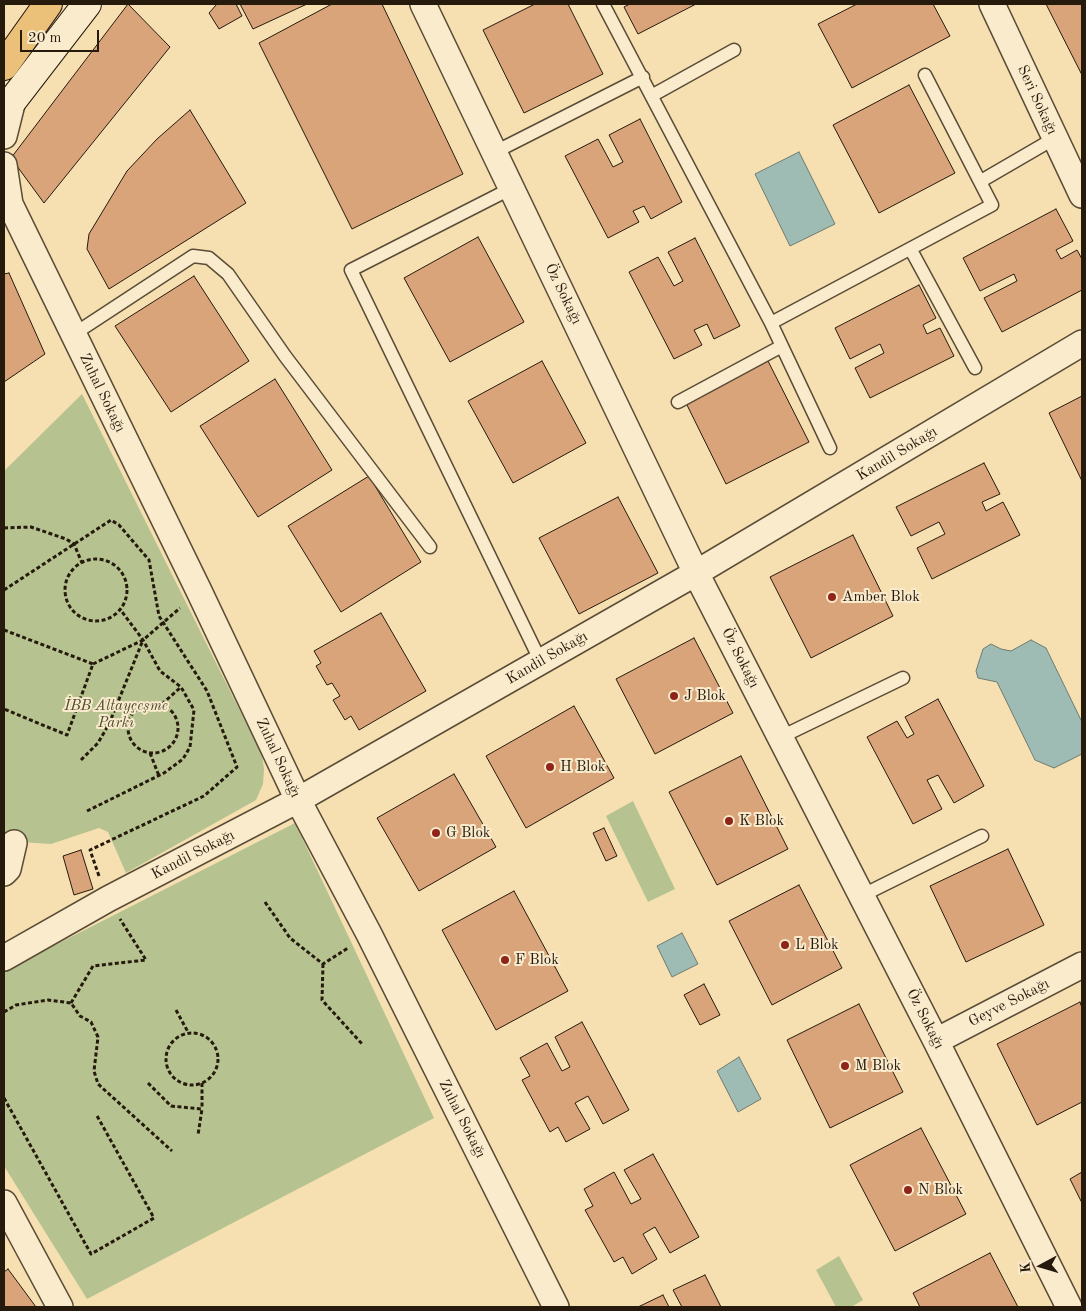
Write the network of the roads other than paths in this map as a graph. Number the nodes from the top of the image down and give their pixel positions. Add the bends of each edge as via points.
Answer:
1 (48, 4) edge
2 (87, 4) edge
3 (603, 4) edge
4 (992, 4) edge
5 (429, 6) edge
6 (734, 50) dead end
7 (4, 66) edge
8 (925, 75) dead end
9 (643, 77) junction
10 (653, 95) junction
11 (8, 104) edge
12 (4, 136) edge
13 (1055, 138) junction
14 (495, 152) junction
15 (4, 165) edge
16 (981, 181) junction
17 (512, 188) junction
18 (1082, 195) edge
19 (7, 201) edge
20 (911, 250) junction
21 (771, 323) junction
22 (74, 334) junction
23 (1082, 343) edge
24 (782, 346) junction
25 (975, 368) dead end
26 (678, 402) dead end
27 (830, 448) dead end
28 (430, 547) dead end
29 (696, 573) junction
30 (541, 662) junction
31 (903, 678) dead end
32 (781, 737) junction
33 (298, 800) junction
34 (982, 836) dead end
35 (14, 843) dead end
36 (4, 874) edge
37 (861, 896) junction
38 (4, 958) edge
39 (1082, 965) edge
40 (936, 1041) junction
41 (4, 1202) edge
42 (60, 1307) edge
43 (556, 1307) edge
44 (1069, 1307) edge

1 - 7 highway
2 - 11 main road
3 - 9 lane
4 - 13 street, Seri Sokağı
5 - 14 street, Öz Sokağı
6 - 10 lane
8 - 16 lane
9 - 10 lane
9 - 14 lane
10 - 21 lane
11 - 12 street
13 - 16 lane
13 - 18 street, Seri Sokağı
14 - 17 street, Öz Sokağı
15 - 19 street, Zuhal Sokağı
16 - 20 lane via 992,205
17 - 29 street, Öz Sokağı
17 - 30 lane via 352,270
19 - 22 street, Zuhal Sokağı
20 - 21 lane
20 - 25 lane
21 - 24 lane
22 - 28 lane via 193,256 209,258 228,274 285,356
22 - 33 street, Zuhal Sokağı
23 - 29 street, Kandil Sokağı
24 - 26 lane
24 - 27 lane
29 - 30 street, Kandil Sokağı
29 - 32 street, Öz Sokağı
30 - 33 street, Kandil Sokağı
31 - 32 lane
32 - 37 street, Öz Sokağı
33 - 38 street, Kandil Sokağı via 108,899
33 - 43 street, Zuhal Sokağı via 369,934
34 - 37 lane
35 - 36 street
37 - 40 street, Öz Sokağı
39 - 40 street, Geyve Sokağı
40 - 44 street, Öz Sokağı
41 - 42 street

